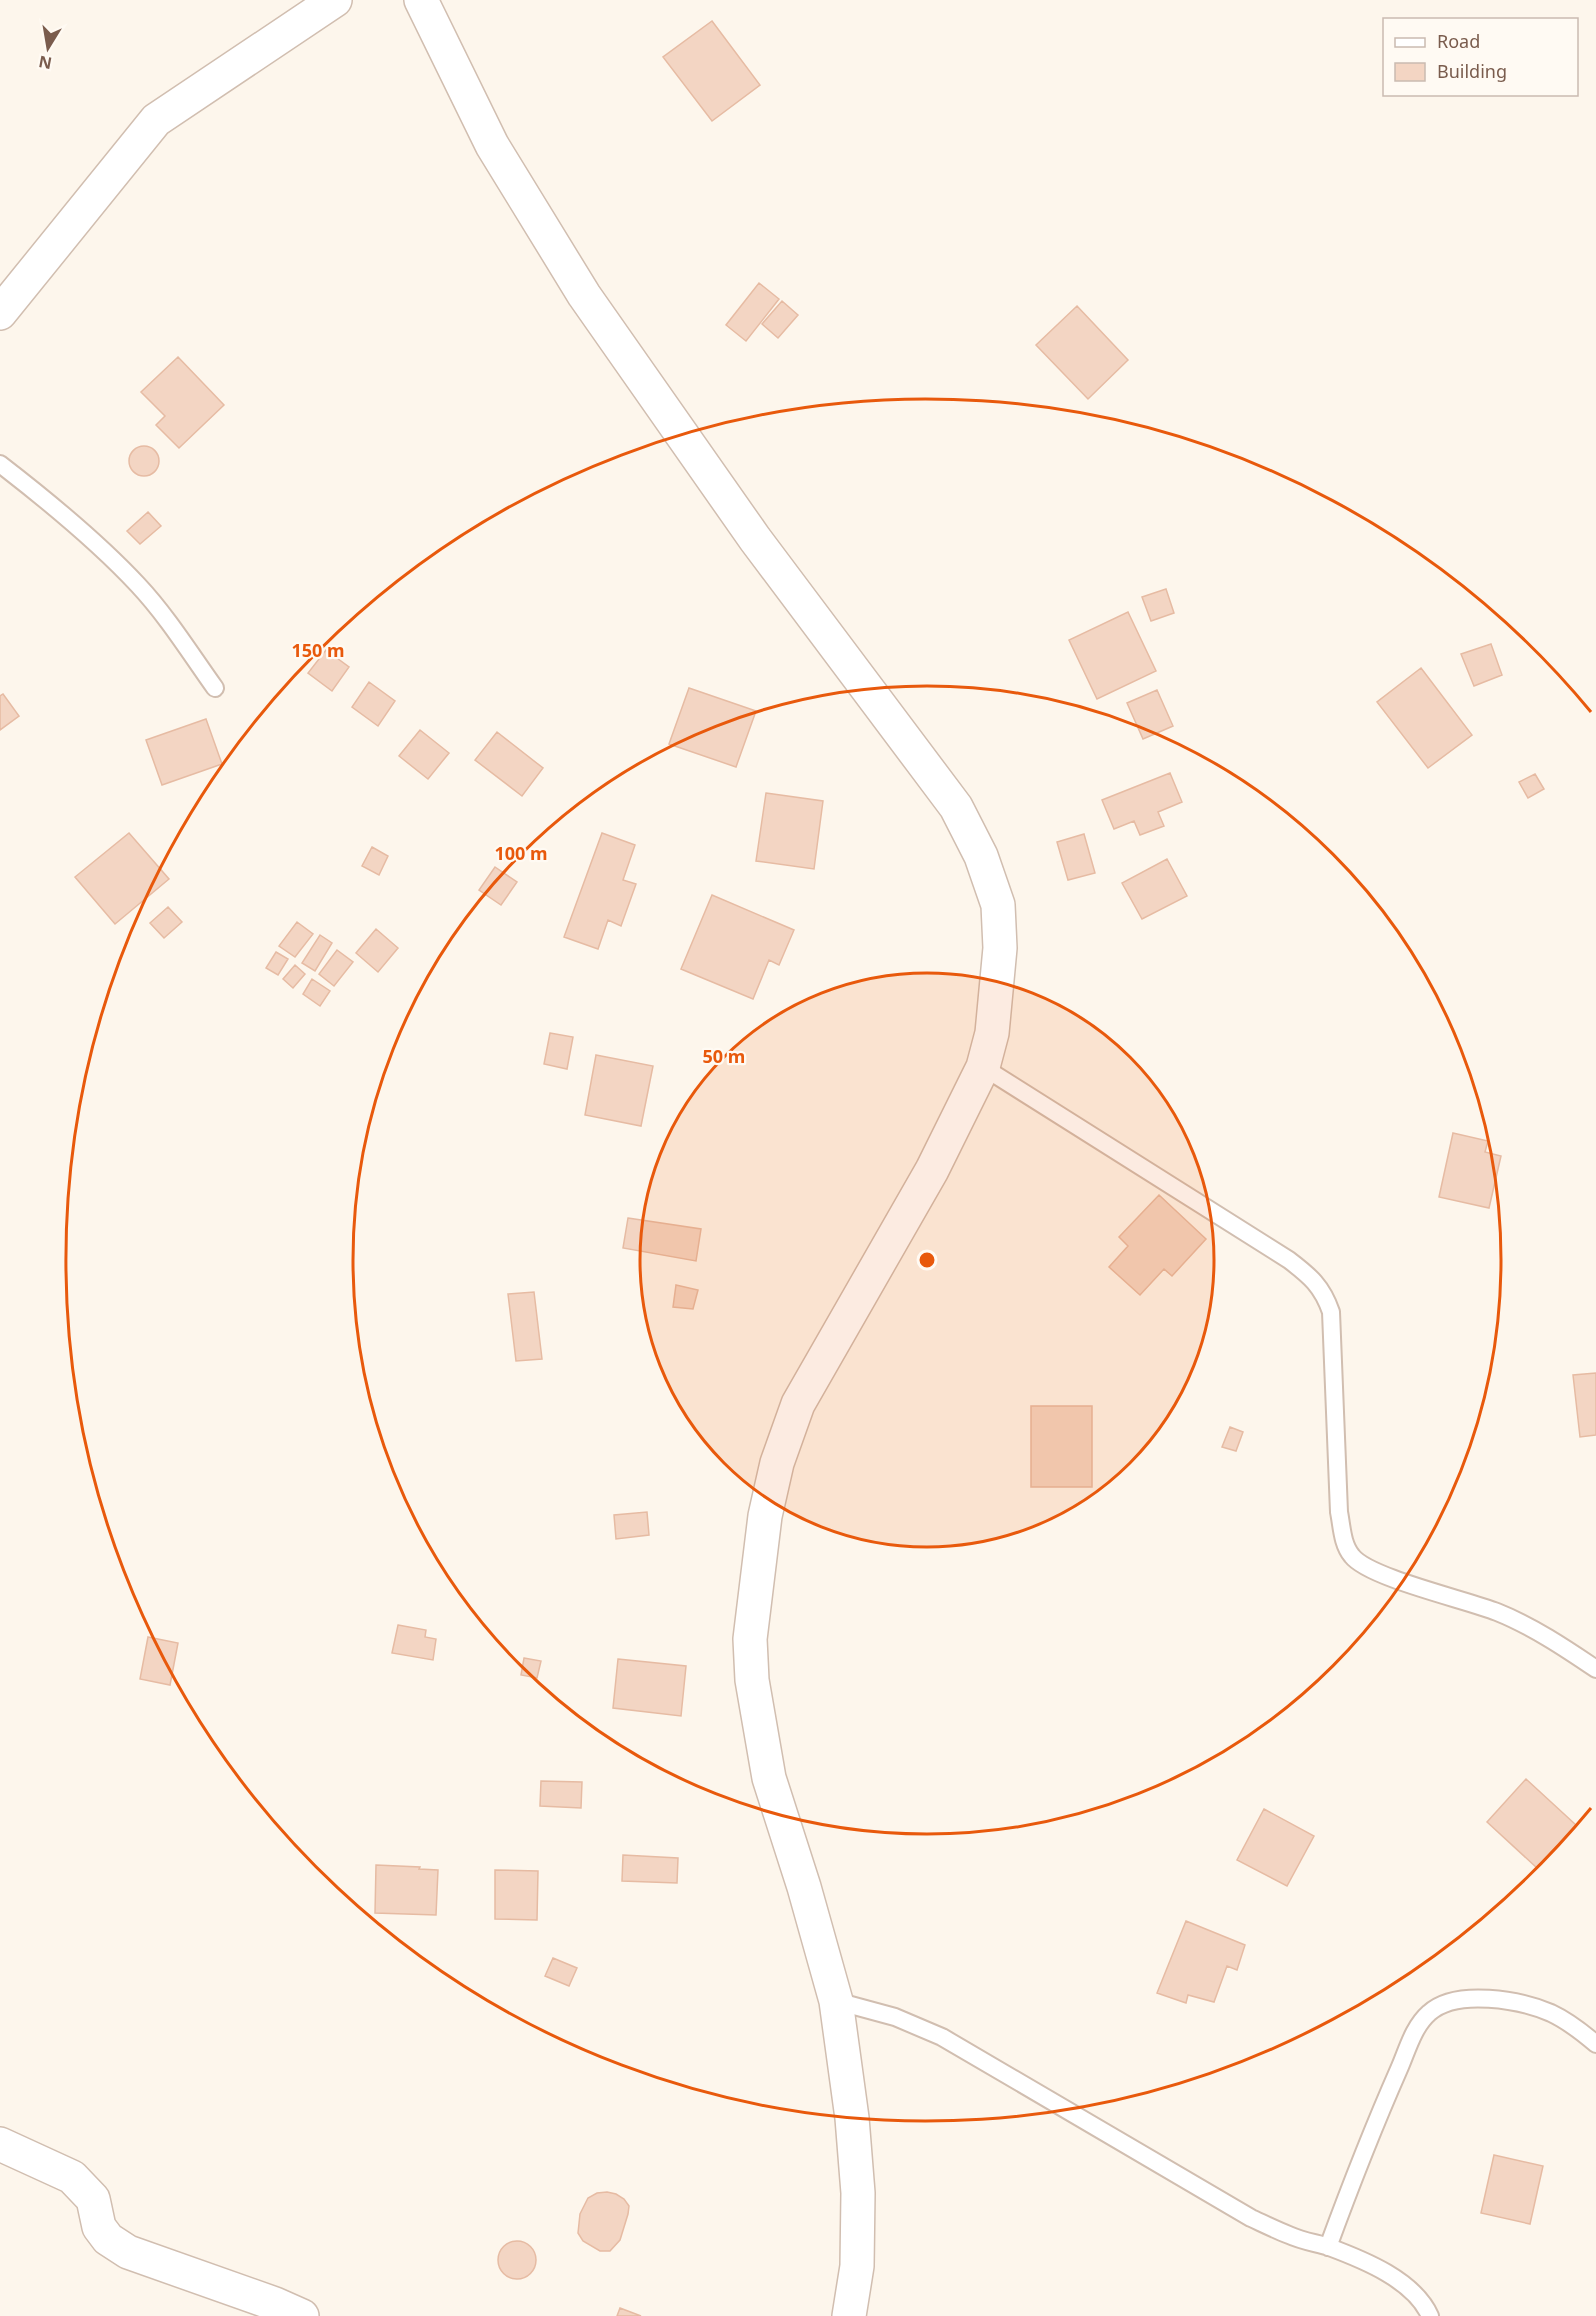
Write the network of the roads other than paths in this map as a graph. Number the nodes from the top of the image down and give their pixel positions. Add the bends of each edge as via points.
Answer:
1 (335, 0) edge
2 (421, 0) edge
3 (0, 313) edge
4 (0, 464) edge
5 (215, 688) dead end
6 (983, 1066) junction
7 (1596, 1669) edge
8 (836, 2001) junction
9 (1596, 2044) edge
10 (0, 2144) edge
11 (1328, 2247) junction
12 (302, 2316) edge
13 (849, 2316) edge
14 (1430, 2316) edge

1 - 3 street via 156,120
2 - 6 street via 492,145 584,295 754,539 956,807 981,856 998,905 1000,948 992,1033
4 - 5 lane via 42,496 138,585
6 - 7 lane via 1289,1260 1325,1294 1331,1312 1340,1512 1344,1540 1352,1557 1367,1568 1498,1612 1565,1647
6 - 8 street via 932,1170 798,1404 777,1463 765,1516 750,1639 752,1680 770,1778
8 - 11 lane via 895,2017 942,2037 1251,2218 1290,2236
8 - 13 street via 858,2193 857,2266
9 - 11 lane via 1551,2013 1515,2002 1484,1998 1450,2002 1428,2013 1416,2030 1370,2134
10 - 12 street via 72,2176 93,2199 99,2227 108,2239 128,2252
11 - 14 lane via 1401,2283

